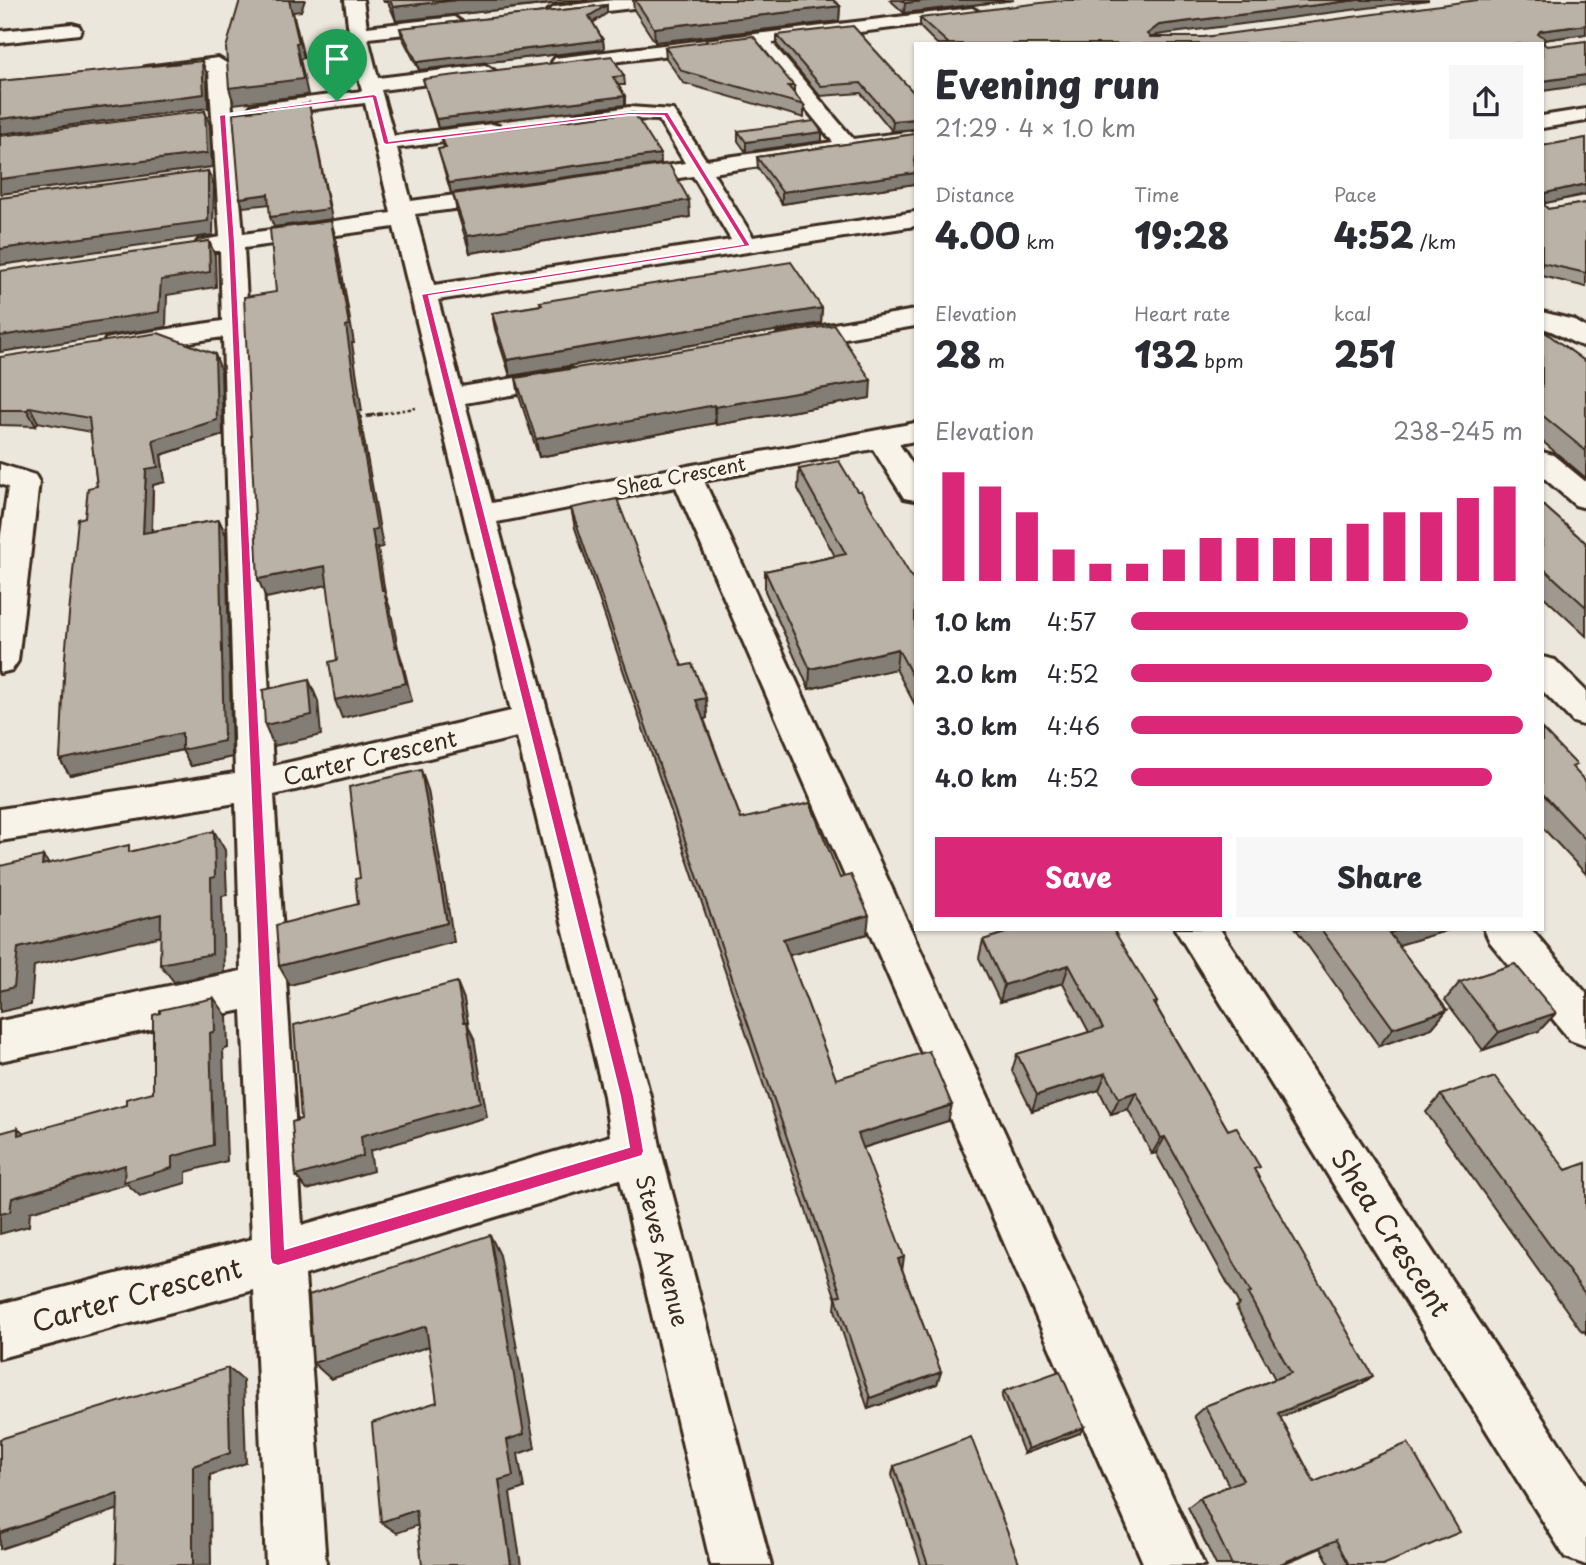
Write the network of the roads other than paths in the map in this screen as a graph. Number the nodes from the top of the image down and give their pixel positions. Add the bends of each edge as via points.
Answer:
1 (659, 0) edge
2 (990, 11) edge
3 (535, 14) edge
4 (356, 17) edge
5 (466, 22) edge
6 (72, 30) dead end
7 (0, 37) edge
8 (760, 40) junction
9 (540, 65) edge
10 (499, 70) edge
11 (136, 73) edge
12 (373, 90) junction
13 (222, 115) junction
14 (1584, 117) edge
15 (196, 118) edge
16 (562, 122) edge
17 (1544, 122) edge
18 (508, 128) edge
19 (914, 137) edge
20 (386, 143) junction
21 (848, 147) junction
22 (700, 168) junction
23 (600, 182) edge
24 (533, 191) edge
25 (404, 214) junction
26 (914, 219) edge
27 (232, 243) junction
28 (747, 246) junction
29 (177, 250) edge
30 (425, 294) junction
31 (914, 318) edge
32 (1544, 321) edge
33 (235, 327) junction
34 (1586, 339) edge
35 (765, 343) edge
36 (92, 349) edge
37 (600, 372) edge
38 (451, 397) junction
39 (914, 432) edge
40 (881, 438) junction
41 (1544, 463) edge
42 (0, 473) edge
43 (686, 475) junction
44 (914, 489) edge
45 (1586, 498) edge
46 (481, 515) junction
47 (0, 662) edge
48 (1544, 671) edge
49 (1586, 713) edge
50 (532, 720) junction
51 (256, 785) junction
52 (0, 825) edge
53 (1197, 931) edge
54 (1507, 931) edge
55 (263, 986) junction
56 (1586, 1026) edge
57 (0, 1041) edge
58 (637, 1151) junction
59 (278, 1258) junction
60 (0, 1331) edge
61 (1586, 1536) edge
62 (296, 1565) edge
63 (741, 1565) edge
64 (1174, 1565) edge

1 - 3 street
2 - 8 street
4 - 5 street
4 - 12 street, Steves Avenue
6 - 7 street
8 - 9 street
8 - 21 street
10 - 12 street
11 - 13 street via 218,64
12 - 13 street
12 - 20 street, Steves Avenue
13 - 15 street
13 - 27 street via 216,175
14 - 17 street
16 - 22 street via 629,113 666,114
18 - 20 street
19 - 21 street
20 - 25 street, Steves Avenue
21 - 22 street
22 - 23 street
22 - 28 street
24 - 25 street
25 - 27 street
25 - 30 street, Steves Avenue
26 - 28 street
27 - 29 street
27 - 33 street
28 - 30 street
30 - 38 street, Steves Avenue
31 - 35 street
32 - 34 street
33 - 36 street
33 - 51 street
37 - 38 street
38 - 46 street, Steves Avenue
39 - 40 street, Shea Crescent
40 - 43 street, Shea Crescent
40 - 44 street
41 - 45 street
42 - 47 street via 24,482
43 - 46 street, Shea Crescent
43 - 64 street
46 - 50 street, Steves Avenue
48 - 49 street
50 - 51 street, Carter Crescent
50 - 58 street, Steves Avenue
51 - 52 street, Carter Crescent
51 - 55 street
53 - 61 street, Shea Crescent
54 - 56 street
55 - 57 street
55 - 59 street
58 - 59 street, Carter Crescent
58 - 63 street, Steves Avenue
59 - 60 street, Carter Crescent
59 - 62 street

